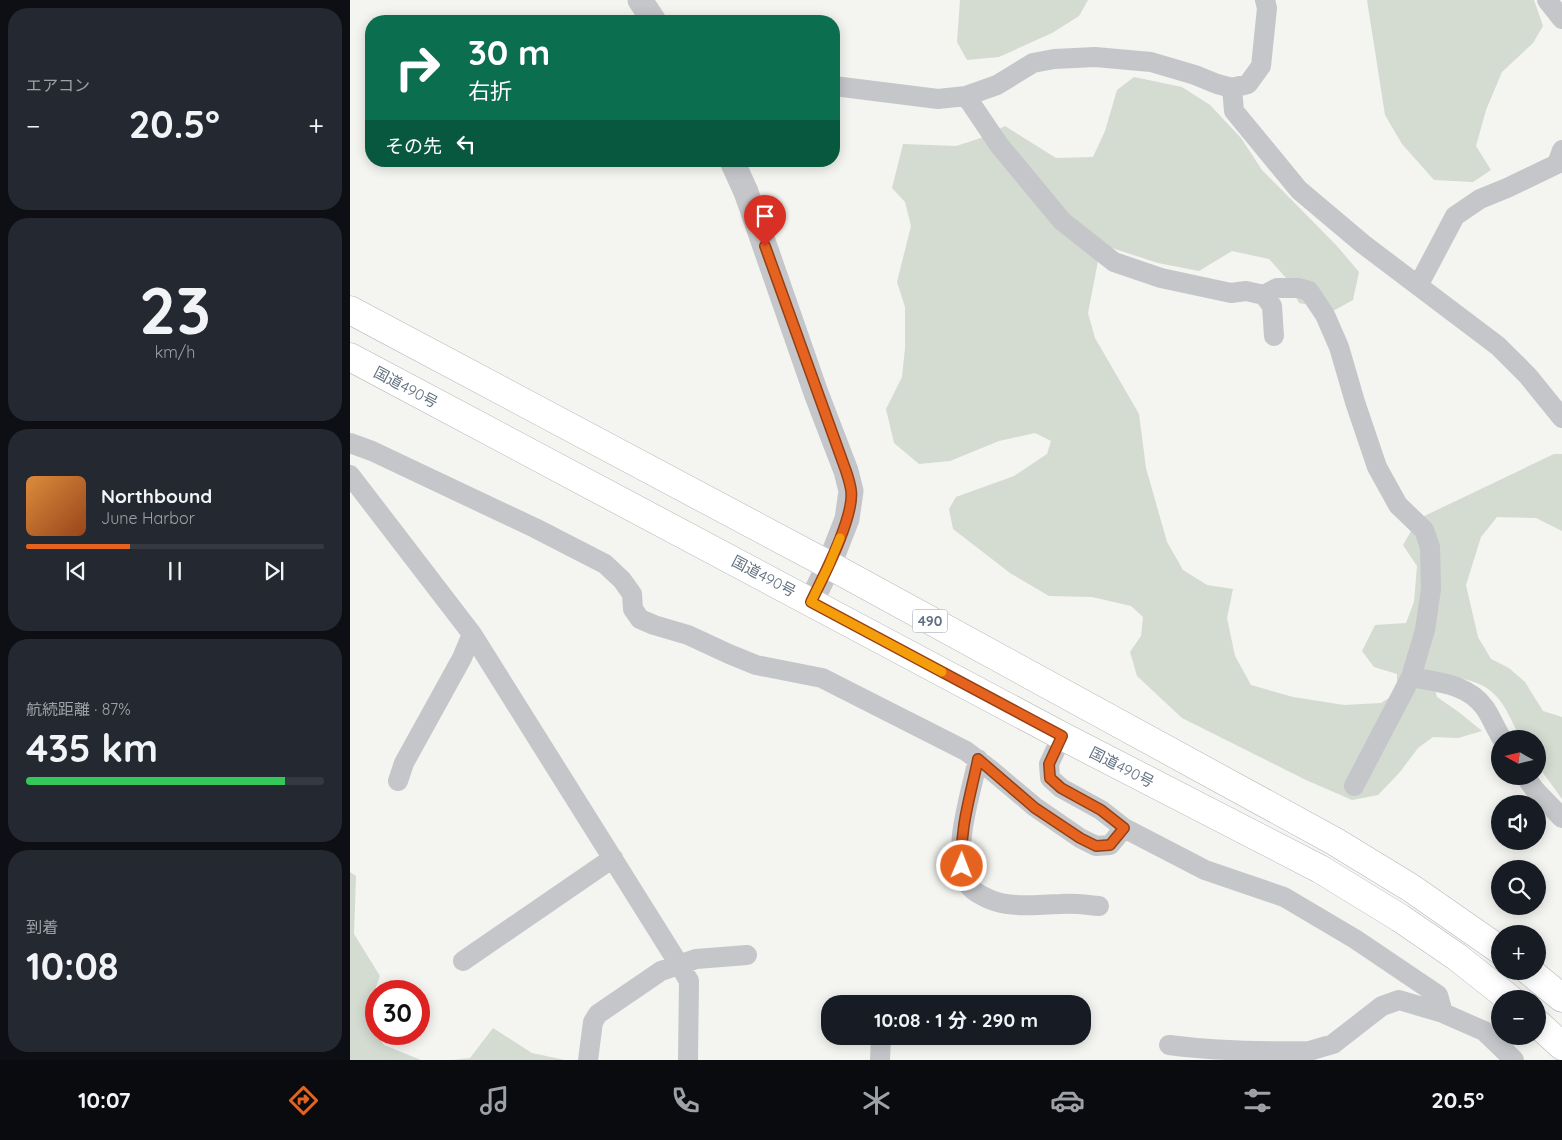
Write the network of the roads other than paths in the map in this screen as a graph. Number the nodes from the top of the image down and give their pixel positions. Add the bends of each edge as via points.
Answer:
1 (640, 0) edge
2 (1265, 0) edge
3 (1546, 0) edge
4 (650, 15) edge
5 (1562, 19) edge
6 (840, 87) edge
7 (1232, 88) junction
8 (966, 96) junction
9 (1562, 150) edge
10 (735, 167) edge
11 (1418, 286) junction
12 (1264, 295) junction
13 (350, 310) edge
14 (1274, 336) dead end
15 (350, 357) edge
16 (1562, 418) edge
17 (350, 443) edge
18 (350, 475) edge
19 (829, 565) junction
20 (811, 602) junction
21 (472, 634) junction
22 (1411, 677) junction
23 (1497, 730) edge
24 (1062, 736) junction
25 (978, 759) junction
26 (398, 781) dead end
27 (1531, 785) edge
28 (1354, 786) dead end
29 (1562, 818) edge
30 (1124, 828) junction
31 (613, 858) junction
32 (1099, 906) dead end
33 (1491, 944) edge
34 (747, 955) dead end
35 (463, 961) dead end
36 (680, 966) junction
37 (1540, 980) edge
38 (1499, 990) edge
39 (1562, 998) edge
40 (1443, 1013) junction
41 (1546, 1031) edge
42 (881, 1045) edge
43 (1169, 1045) dead end
44 (1562, 1046) edge
45 (1301, 1056) edge
46 (588, 1060) edge
47 (688, 1060) edge
48 (880, 1060) edge
49 (1514, 1060) edge

1 - 4 street
2 - 7 street via 1261,66 1248,84
3 - 5 street
6 - 8 street via 938,99
7 - 8 street via 1151,62 1095,57 1033,63 997,85
7 - 11 street via 1234,111 1299,190
8 - 12 street via 998,145 1062,221 1114,262 1161,278 1231,293 1246,291
9 - 11 street via 1557,164 1480,199 1455,216
10 - 19 street via 851,491 847,519
11 - 16 street via 1498,346
12 - 14 street via 1272,306
12 - 22 street via 1277,288 1309,291 1325,315 1338,347 1377,467 1398,505 1424,530 1430,547 1431,589 1425,630
13 - 19 highway, 490
15 - 20 highway, 国道490号 / 490
17 - 25 street via 372,450 605,564 632,594 633,609 640,618 756,664 822,678
18 - 21 street
19 - 20 street
19 - 33 highway, 490 via 1334,841 1411,888
20 - 24 highway, 国道490号 / 490
21 - 26 street via 404,763
21 - 31 street
22 - 23 street via 1454,686 1471,694
22 - 28 street
24 - 30 street via 1049,764 1050,778
24 - 38 highway, 国道490号 / 490 via 1320,868 1457,956
25 - 30 street via 1035,808 1096,846 1110,845
25 - 32 street via 961,850 968,885 985,898 1006,904
27 - 29 street
30 - 40 street via 1205,870 1284,897 1355,939 1438,995
31 - 35 street
31 - 36 street
34 - 36 street via 696,960
36 - 46 street via 661,971 598,1014 593,1022
36 - 47 street via 689,980
37 - 39 highway
40 - 45 street via 1399,1000 1382,1006 1333,1044
40 - 49 street via 1484,1031
41 - 44 highway
42 - 48 street
43 - 45 street

